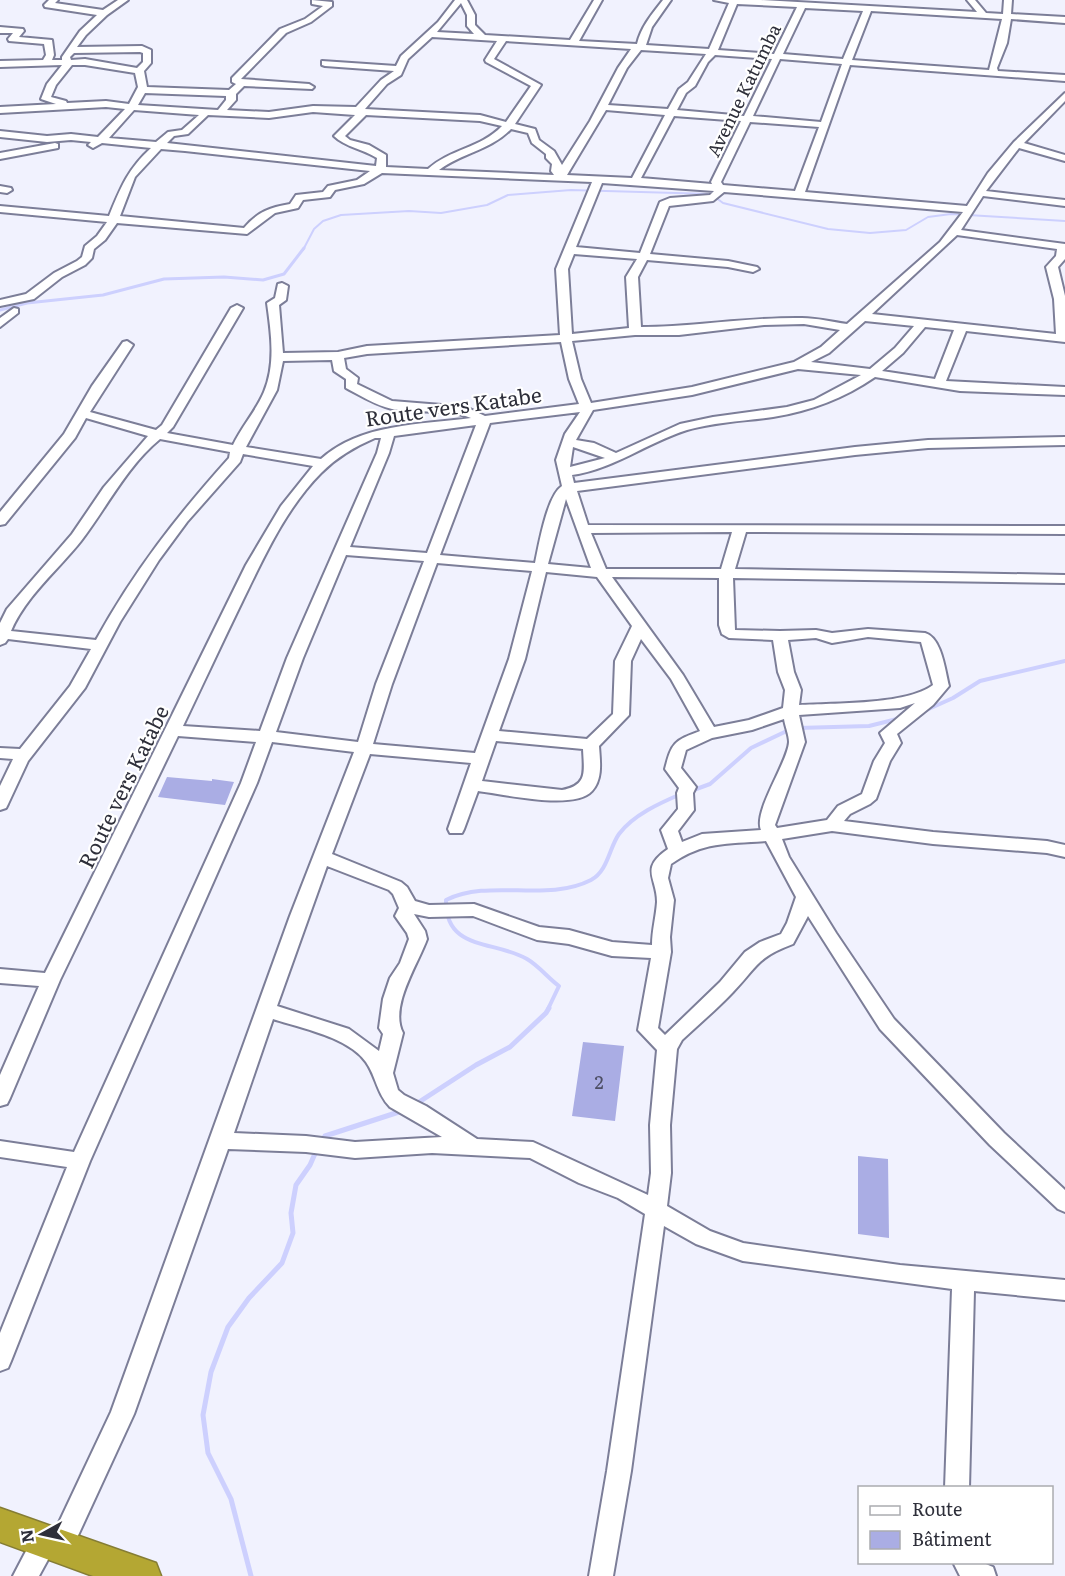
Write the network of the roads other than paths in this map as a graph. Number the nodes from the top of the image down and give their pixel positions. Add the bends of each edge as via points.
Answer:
1 (54, 0) edge
2 (124, 0) edge
3 (317, 0) edge
4 (459, 0) edge
5 (464, 0) edge
6 (598, 0) edge
7 (667, 0) edge
8 (718, 0) edge
9 (887, 0) edge
10 (971, 0) edge
11 (1008, 0) edge
12 (735, 1) edge
13 (808, 4) edge
14 (868, 9) junction
15 (882, 9) junction
16 (104, 13) junction
17 (985, 17) junction
18 (1005, 18) junction
19 (1065, 20) edge
20 (0, 30) edge
21 (429, 34) junction
22 (483, 38) junction
23 (503, 39) junction
24 (573, 43) junction
25 (636, 47) junction
26 (72, 50) junction
27 (713, 52) junction
28 (776, 57) junction
29 (47, 62) junction
30 (69, 62) junction
31 (846, 62) junction
32 (325, 63) dead end
33 (0, 64) edge
34 (398, 69) junction
35 (139, 71) junction
36 (994, 72) junction
37 (1065, 78) edge
38 (242, 83) junction
39 (309, 87) dead end
40 (142, 90) junction
41 (1065, 96) edge
42 (231, 97) junction
43 (60, 106) junction
44 (133, 106) junction
45 (602, 107) junction
46 (307, 109) junction
47 (0, 110) edge
48 (206, 112) junction
49 (221, 112) junction
50 (358, 112) junction
51 (672, 113) junction
52 (747, 119) junction
53 (508, 125) junction
54 (824, 126) junction
55 (0, 134) edge
56 (99, 141) junction
57 (1017, 144) junction
58 (156, 146) junction
59 (0, 156) edge
60 (1065, 158) edge
61 (381, 169) junction
62 (430, 173) junction
63 (561, 176) junction
64 (635, 181) junction
65 (595, 187) junction
66 (719, 188) junction
67 (980, 193) junction
68 (799, 195) junction
69 (1065, 203) edge
70 (0, 208) edge
71 (964, 219) junction
72 (113, 220) junction
73 (1064, 247) edge
74 (570, 250) junction
75 (644, 256) junction
76 (753, 269) dead end
77 (282, 286) dead end
78 (0, 303) edge
79 (237, 308) dead end
80 (14, 311) dead end
81 (863, 317) junction
82 (922, 323) junction
83 (0, 324) edge
84 (850, 328) junction
85 (961, 328) junction
86 (635, 331) junction
87 (1064, 338) edge
88 (566, 339) junction
89 (127, 345) dead end
90 (339, 356) junction
91 (278, 357) junction
92 (798, 365) junction
93 (873, 373) junction
94 (939, 384) junction
95 (1065, 391) edge
96 (587, 408) junction
97 (81, 413) junction
98 (484, 422) junction
99 (389, 432) junction
100 (159, 435) junction
101 (1065, 441) edge
102 (568, 442) junction
103 (237, 450) junction
104 (616, 458) junction
105 (322, 463) junction
106 (564, 472) junction
107 (568, 488) junction
108 (0, 521) edge
109 (583, 529) junction
110 (740, 529) junction
111 (1065, 530) edge
112 (341, 550) junction
113 (432, 559) junction
114 (541, 567) junction
115 (603, 573) junction
116 (726, 573) junction
117 (1065, 579) edge
118 (639, 626) junction
119 (1, 636) edge
120 (780, 636) junction
121 (100, 645) junction
122 (932, 693) junction
123 (790, 711) junction
124 (172, 730) junction
125 (709, 733) junction
126 (491, 735) junction
127 (267, 736) junction
128 (591, 745) junction
129 (364, 748) junction
130 (0, 753) edge
131 (24, 755) junction
132 (482, 759) junction
133 (472, 785) junction
134 (0, 804) edge
135 (832, 825) junction
136 (456, 829) dead end
137 (770, 835) junction
138 (677, 851) junction
139 (1065, 851) edge
140 (322, 856) junction
141 (805, 896) junction
142 (409, 906) junction
143 (662, 952) junction
144 (0, 975) edge
145 (51, 980) junction
146 (267, 1011) junction
147 (667, 1048) junction
148 (382, 1073) junction
149 (2, 1087) edge
150 (220, 1140) junction
151 (470, 1145) junction
152 (0, 1149) edge
153 (80, 1161) junction
154 (1065, 1203) edge
155 (656, 1211) junction
156 (963, 1281) junction
157 (1062, 1285) edge
158 (0, 1361) edge
159 (957, 1486) edge
160 (0, 1525) edge
161 (53, 1544) junction
162 (965, 1564) edge
163 (25, 1576) edge
164 (143, 1576) edge
165 (601, 1576) edge
166 (984, 1576) edge

1 - 16 street via 48,5
2 - 16 street
3 - 38 street via 329,4 293,30 281,33 235,79
4 - 21 street
5 - 22 street via 471,26
6 - 24 street
7 - 25 street via 642,37 642,45
8 - 12 street
9 - 15 street
10 - 17 street
11 - 18 street
12 - 13 street
12 - 27 street
13 - 14 street
13 - 28 street, Avenue Katumba
14 - 15 street
14 - 31 street
15 - 17 street
16 - 26 street
17 - 18 street
18 - 19 street
18 - 36 street via 1004,39
20 - 29 street via 20,31 12,39 49,42
21 - 22 street
21 - 34 street
22 - 23 street
23 - 24 street
23 - 53 street via 489,60 536,84
24 - 25 street
25 - 27 street
25 - 45 street
26 - 30 street via 66,57
26 - 35 street via 144,50 148,52 147,63
27 - 28 street
27 - 51 street via 692,84 682,91
28 - 31 street
28 - 52 street, Avenue Katumba
29 - 30 street
29 - 33 street
30 - 35 street
30 - 43 street via 46,98 62,101
31 - 36 street
31 - 54 street
32 - 34 street
34 - 50 street
35 - 40 street
36 - 37 street
38 - 39 street
38 - 42 street
40 - 42 street
40 - 44 street
41 - 57 street, Route vers Katabe
42 - 46 street via 248,103
42 - 49 street
43 - 44 street
43 - 47 street
44 - 48 street
44 - 56 street
45 - 51 street
45 - 63 street
46 - 49 street via 269,115
46 - 50 street
48 - 49 street
48 - 58 street via 185,132 171,134
50 - 53 street via 480,118
50 - 61 street via 339,136 382,157
51 - 52 street
51 - 64 street
52 - 54 street
52 - 66 street, Avenue Katumba via 716,182
53 - 62 street via 495,138 438,164
53 - 63 street via 532,131 535,141 551,153
54 - 68 street
55 - 56 street
56 - 58 street
56 - 59 street
57 - 60 street
57 - 67 street, Route vers Katabe
58 - 61 street
58 - 72 street via 130,177
61 - 62 street
61 - 72 street via 360,182 332,188 326,195 300,197 294,206 272,210 247,231
62 - 63 street
63 - 65 street
64 - 65 street
64 - 66 street
65 - 74 street
66 - 68 street
66 - 75 street via 713,198 664,204
67 - 69 street
67 - 71 street, Route vers Katabe
68 - 71 street
70 - 72 street
71 - 73 street
71 - 81 street, Route vers Katabe
72 - 78 street via 79,265 61,273 30,297
73 - 87 street via 1052,267
74 - 75 street
74 - 88 street via 561,278
75 - 76 street
75 - 86 street via 631,284
77 - 91 street via 280,300 273,303
79 - 100 street via 189,392
80 - 83 street
81 - 82 street
81 - 84 street, Route vers Katabe
82 - 85 street
82 - 93 street via 909,342
84 - 86 street via 804,321
84 - 92 street, Route vers Katabe via 825,350
85 - 87 street
85 - 94 street
86 - 88 street
88 - 90 street via 394,348
88 - 96 street via 575,379
89 - 97 street
90 - 91 street
90 - 98 street via 340,371 352,378 351,385 383,403 467,411
91 - 103 street via 270,392
92 - 93 street
92 - 96 street, Route vers Katabe via 692,391
93 - 94 street
93 - 104 street via 803,408 688,426
94 - 95 street
96 - 98 street, Route vers Katabe
96 - 102 street
97 - 100 street
97 - 108 street via 69,435
98 - 99 street, Route vers Katabe
98 - 113 street
99 - 105 street, Route vers Katabe via 357,440
99 - 112 street
100 - 103 street
100 - 119 street via 147,443 77,537 12,612
101 - 107 street via 928,444
102 - 104 street
102 - 106 street
103 - 105 street
103 - 121 street via 226,471 182,519 153,560
104 - 106 street
105 - 124 street, Route vers Katabe via 286,509 253,565
106 - 107 street
107 - 109 street
107 - 114 street via 556,507
109 - 110 street
109 - 115 street
110 - 111 street
110 - 116 street
112 - 113 street
112 - 127 street
113 - 114 street
113 - 129 street
114 - 115 street
114 - 126 street via 517,659
115 - 116 street
115 - 118 street
116 - 117 street
116 - 120 street via 728,632
118 - 125 street via 678,678
118 - 128 street via 623,661 621,715
119 - 121 street
120 - 122 street via 816,634 832,638 868,633 927,638 941,686
120 - 123 street via 793,690
121 - 131 street via 77,688
122 - 123 street via 900,702
122 - 135 street via 927,702 888,733 893,743 876,773 872,793 844,810
123 - 125 street via 752,725
123 - 137 street via 797,742 767,825
124 - 127 street
124 - 145 street, Route vers Katabe
125 - 138 street via 683,742 673,766 688,787 686,810 669,831
126 - 128 street
126 - 132 street
127 - 129 street
127 - 153 street
128 - 133 street via 592,773 586,787 572,795
129 - 132 street
129 - 140 street
130 - 131 street
131 - 134 street
132 - 133 street
133 - 136 street
135 - 137 street
135 - 139 street
137 - 138 street via 702,840
137 - 141 street
138 - 143 street via 662,863 658,878 666,898
140 - 142 street via 395,886
140 - 146 street
141 - 147 street via 787,939 766,946 751,957
141 - 154 street via 887,1024 997,1139
142 - 143 street via 444,912 474,910 537,933 621,951
142 - 148 street via 404,916 418,939 392,999 389,1028 393,1033
143 - 147 street via 648,1030
144 - 145 street
145 - 149 street, Route vers Katabe
146 - 148 street via 342,1034 370,1054
146 - 150 street
147 - 155 street
148 - 151 street via 397,1101
150 - 151 street via 381,1150
150 - 161 street via 122,1414
151 - 155 street via 533,1150 586,1178 625,1192
152 - 153 street
153 - 158 street
155 - 156 street via 703,1238 743,1252
155 - 165 street
156 - 157 street
156 - 159 street
160 - 161 highway
161 - 163 street
161 - 164 highway
162 - 166 street

